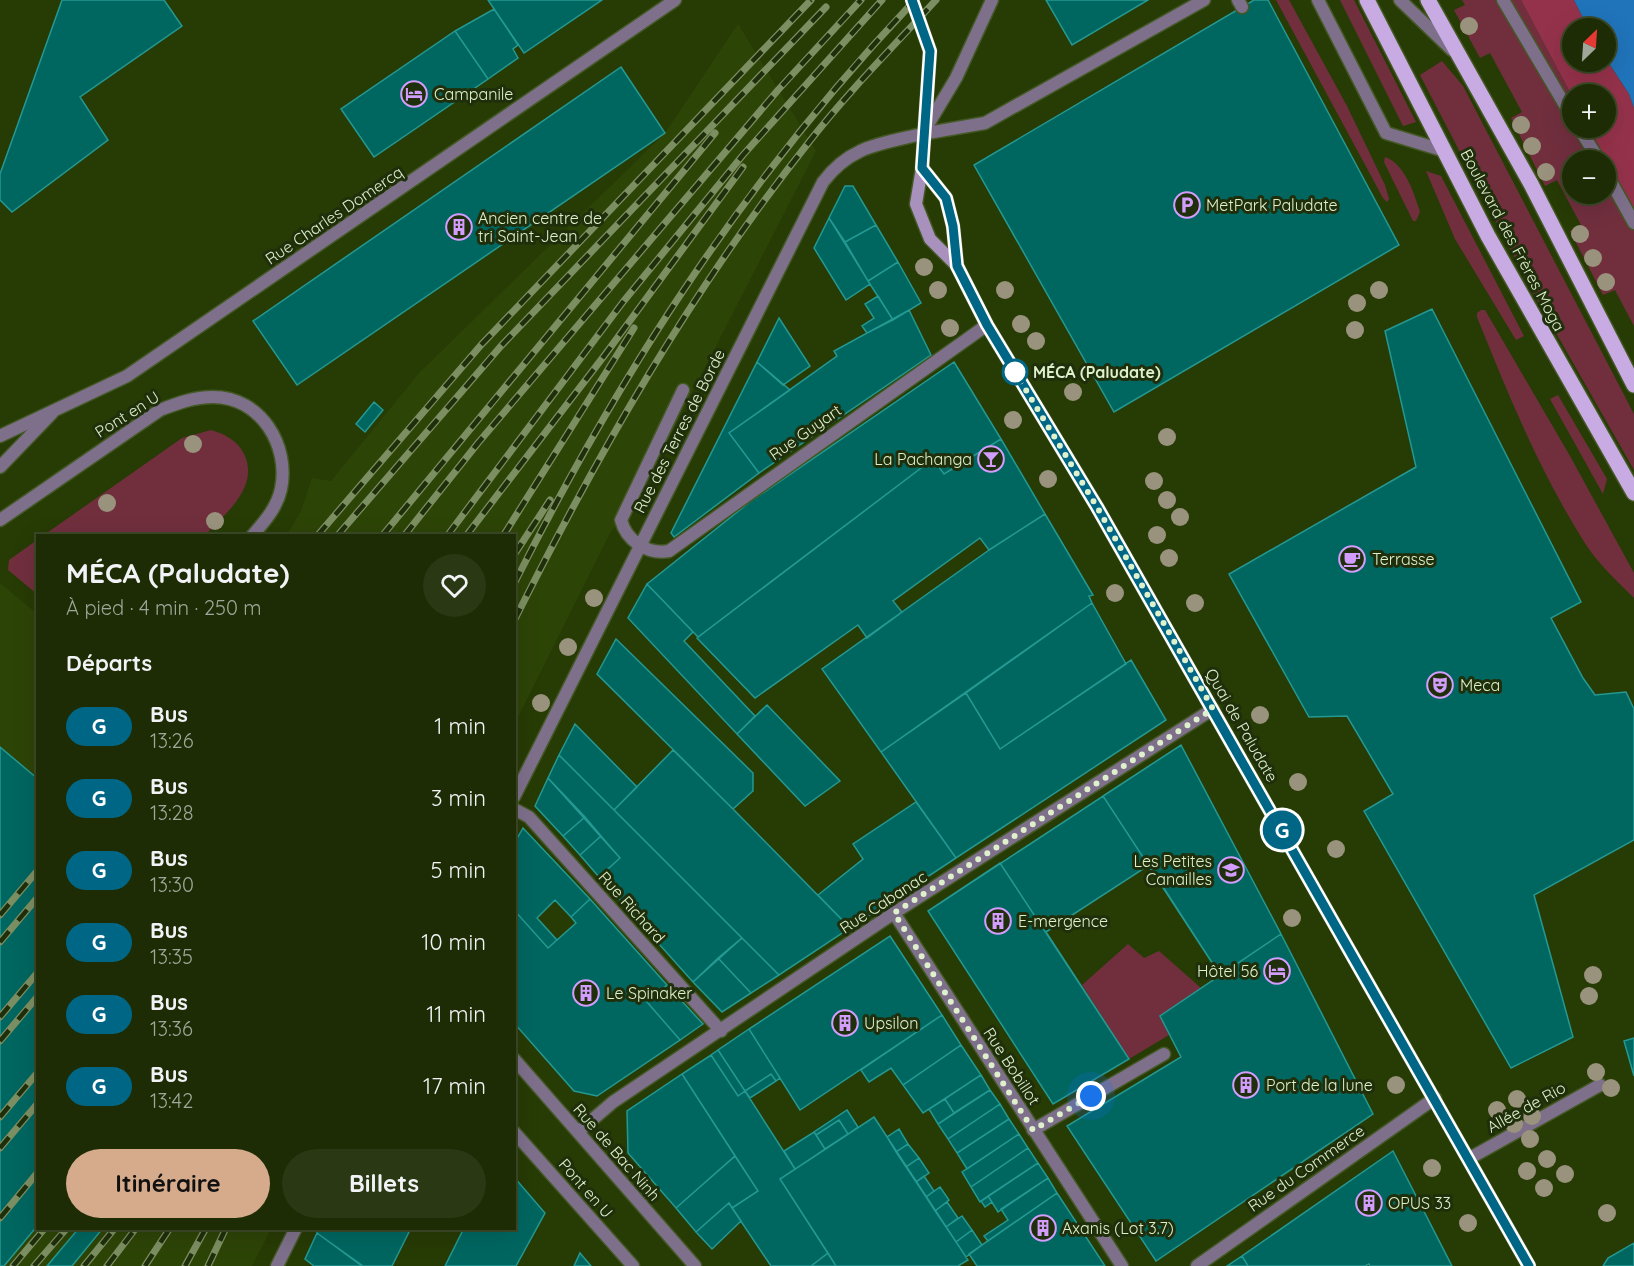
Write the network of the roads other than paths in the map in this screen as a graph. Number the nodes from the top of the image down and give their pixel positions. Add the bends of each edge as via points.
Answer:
1 (675, 0) edge
2 (912, 0) edge
3 (992, 0) edge
4 (1204, 0) edge
5 (1318, 0) edge
6 (1367, 0) edge
7 (1400, 0) edge
8 (1428, 0) edge
9 (1503, 0) edge
10 (1460, 57) junction
11 (1562, 100) edge
12 (922, 134) junction
13 (1445, 151) junction
14 (922, 168) junction
15 (1616, 191) edge
16 (1634, 223) edge
17 (957, 266) junction
18 (987, 325) junction
19 (1634, 385) edge
20 (684, 390) dead end
21 (52, 413) junction
22 (0, 436) edge
23 (0, 467) edge
24 (1634, 493) edge
25 (0, 520) edge
26 (254, 534) edge
27 (640, 545) junction
28 (1213, 709) junction
29 (516, 793) edge
30 (516, 810) edge
31 (894, 913) junction
32 (721, 1031) junction
33 (1164, 1054) dead end
34 (516, 1061) edge
35 (1600, 1085) dead end
36 (1435, 1098) junction
37 (1033, 1130) junction
38 (578, 1132) junction
39 (516, 1134) edge
40 (1470, 1158) junction
41 (295, 1230) edge
42 (277, 1266) edge
43 (633, 1266) edge
44 (695, 1266) edge
45 (1122, 1266) edge
46 (1197, 1266) edge
47 (1529, 1266) edge

1 - 21 street, Rue Charles Domercq via 127,376
2 - 12 street, Quai de Paludate via 930,51
3 - 12 street via 956,78
4 - 12 street, Rue des Terres de Borde via 985,123
5 - 13 street via 1386,133
6 - 13 main road, Boulevard des Frères Moga
7 - 10 street
8 - 10 main road
9 - 11 street
10 - 19 main road via 1531,184
12 - 14 street, Quai de Paludate
12 - 27 street, Rue des Terres de Borde via 867,147 847,157 823,183
13 - 24 main road, Boulevard des Frères Moga via 1537,326
14 - 17 street, Quai de Paludate via 946,198
14 - 17 street, Quai de Paludate via 916,204 930,239
15 - 16 street
17 - 18 street, Quai de Paludate
18 - 27 street, Rue Guyart via 669,551 654,551
18 - 28 street, Quai de Paludate
20 - 27 street via 621,520 624,533
21 - 22 street, Rue Charles Domercq
21 - 23 street
25 - 26 street, Pont en U via 160,410 189,398 216,397 250,408 269,428 280,450 281,490 266,520
27 - 29 street, Rue des Terres de Borde
28 - 31 street, Rue Cabanac
28 - 36 street, Quai de Paludate
30 - 32 street, Rue Richard via 533,822
31 - 32 street, Rue Cabanac
31 - 37 street, Rue Bobillot
32 - 38 street, Rue Cabanac via 614,1102
33 - 37 street
34 - 38 street, Rue de Bac Ninh
35 - 40 street, Allée de Rio
36 - 40 street, Quai de Paludate
36 - 46 street, Rue du Commerce
37 - 45 street, Rue Bobillot
38 - 44 street, Rue de Bac Ninh
39 - 43 street, Pont en U
40 - 47 street, Quai de Paludate
41 - 42 street

